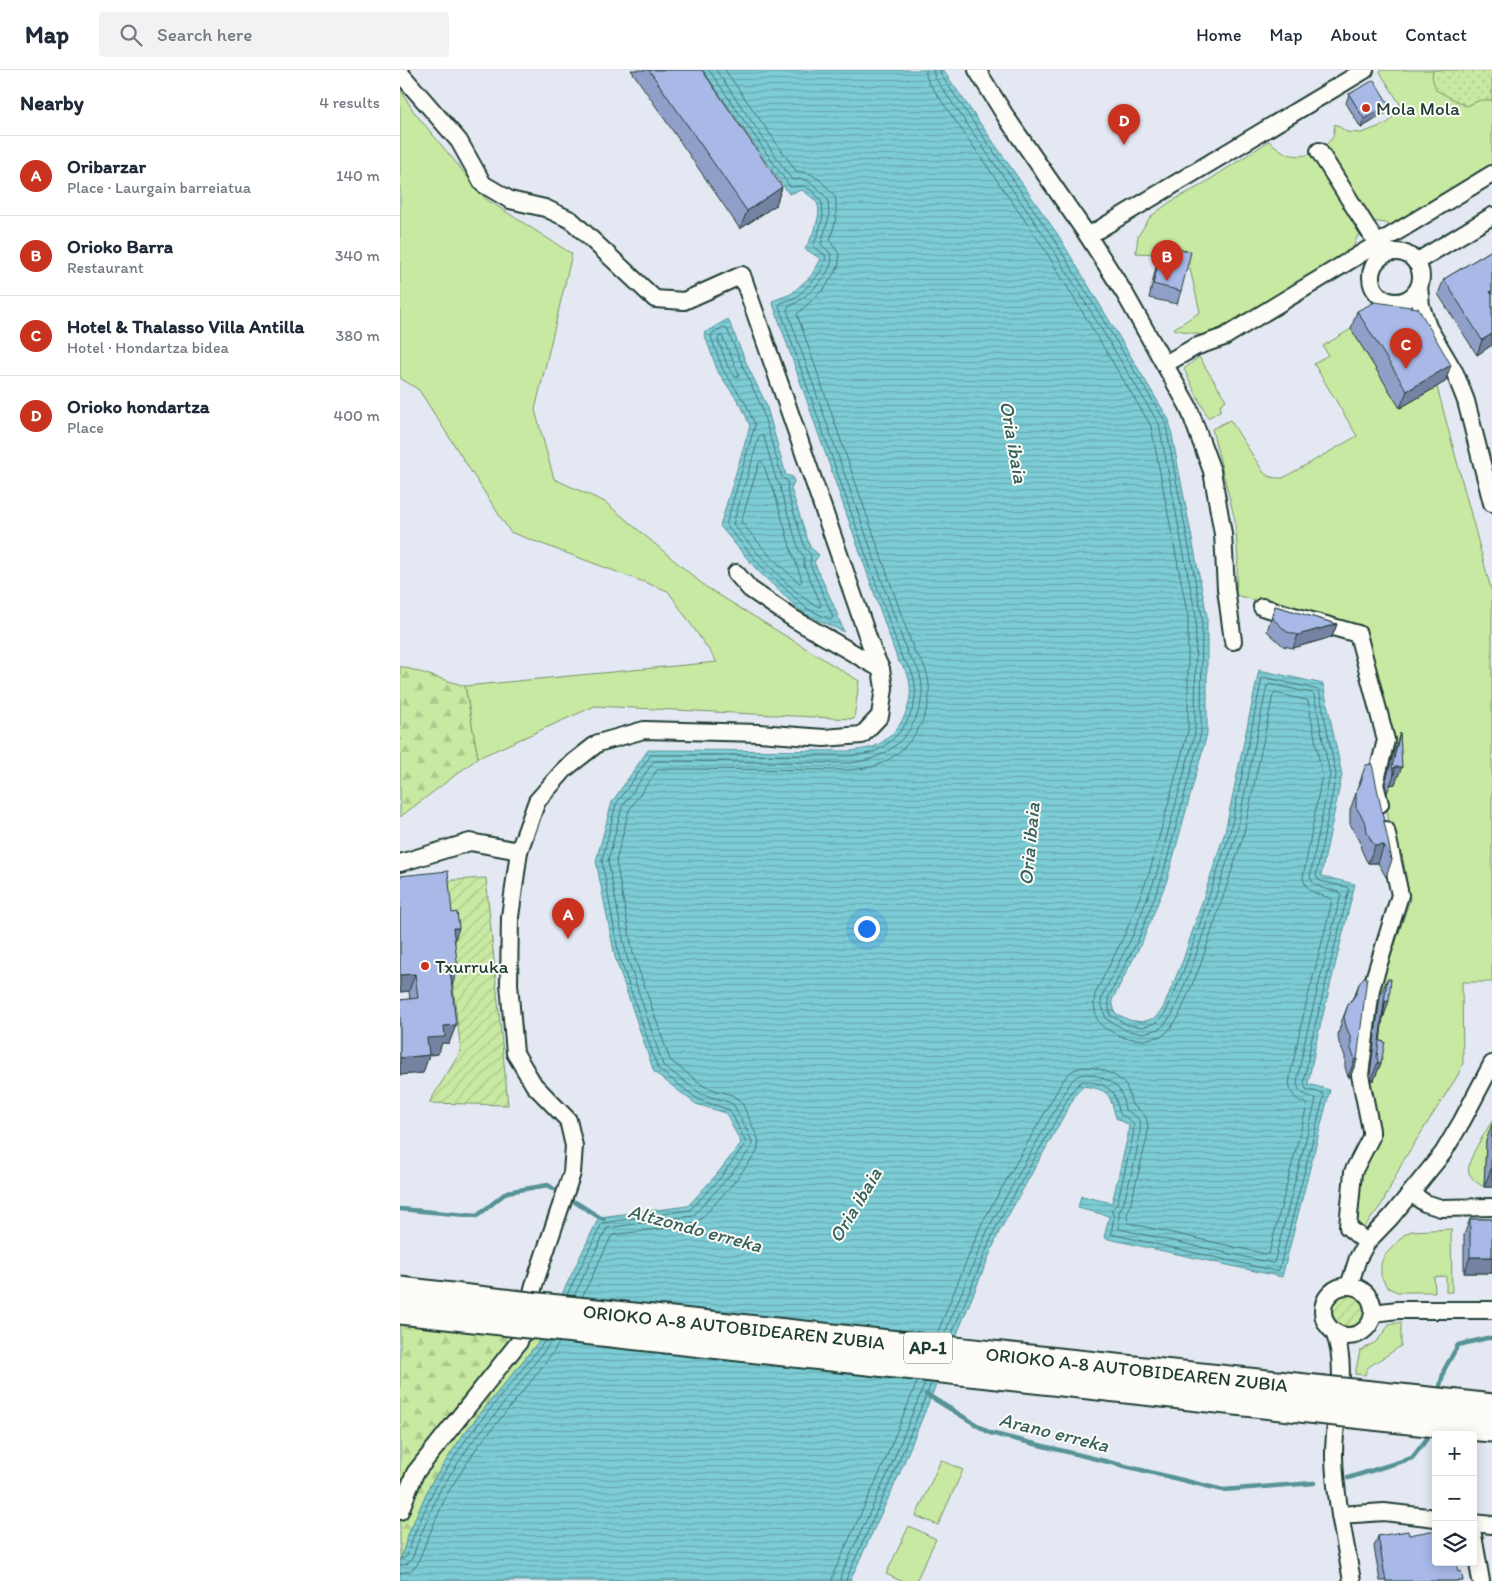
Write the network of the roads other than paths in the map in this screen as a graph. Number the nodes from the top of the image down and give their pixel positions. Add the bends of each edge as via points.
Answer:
1 (977, 70) edge
2 (1365, 70) edge
3 (400, 72) edge
4 (1319, 151) dead end
5 (1492, 174) edge
6 (1492, 216) edge
7 (1088, 236) junction
8 (1380, 249) junction
9 (1416, 262) junction
10 (1419, 287) junction
11 (1396, 303) junction
12 (1428, 328) junction
13 (1165, 364) junction
14 (1492, 503) edge
15 (736, 573) dead end
16 (1262, 607) dead end
17 (1233, 641) dead end
18 (881, 669) junction
19 (519, 850) junction
20 (400, 863) edge
21 (1492, 1064) edge
22 (1411, 1193) junction
23 (1492, 1207) edge
24 (1360, 1237) dead end
25 (1354, 1287) junction
26 (400, 1290) edge
27 (1492, 1310) edge
28 (400, 1311) edge
29 (1373, 1313) junction
30 (1334, 1332) junction
31 (1357, 1335) junction
32 (1342, 1366) junction
33 (1492, 1407) edge
34 (1456, 1415) junction
35 (1492, 1429) edge
36 (400, 1510) edge
37 (1340, 1515) junction
38 (1432, 1518) edge
39 (1477, 1523) edge
40 (1492, 1524) edge
41 (1477, 1558) edge
42 (1352, 1581) edge
43 (1481, 1581) edge

1 - 7 street
2 - 7 street
3 - 18 street via 459,141 483,184 510,200 545,208 571,220 654,299 684,301 742,276
4 - 8 street
5 - 8 street via 1417,221
6 - 9 street
7 - 13 street
8 - 9 street via 1402,252
8 - 11 street via 1372,266 1370,282 1380,297
8 - 13 street via 1224,337 1195,347
9 - 10 street via 1420,270
10 - 11 street via 1410,298
10 - 12 street
11 - 12 street via 1410,310
12 - 14 street via 1455,373 1466,401
13 - 17 street via 1188,406 1212,471 1223,534
15 - 18 street via 750,589 794,619
16 - 24 street via 1358,634 1386,740 1375,784 1400,895 1371,990 1360,1075 1371,1137 1353,1172 1348,1227
18 - 19 street via 884,688 880,716 862,735 824,738 644,730 598,743 566,768 536,801
19 - 20 street via 470,842
19 - 36 street via 510,917 509,984 515,1053 534,1085 568,1120 574,1146 572,1173 534,1285 519,1342 415,1473
21 - 22 street via 1462,1122
22 - 23 street via 1425,1203 1441,1208
22 - 25 street via 1367,1242 1354,1270
25 - 29 street via 1367,1294
25 - 30 street via 1334,1290 1325,1300 1323,1315 1328,1328
26 - 34 highway, ORIOKO A-8 AUTOBIDEAREN ZUBIA / AP-1, bridge
27 - 29 street
28 - 34 highway, ORIOKO A-8 AUTOBIDEAREN ZUBIA / AP-1, bridge via 1145,1391
29 - 31 street via 1371,1322
30 - 31 street via 1345,1336
30 - 32 street
31 - 32 street
32 - 37 street via 1334,1427
33 - 34 highway, AP-1
34 - 35 highway, AP-1
37 - 38 street via 1384,1512
37 - 42 street
39 - 40 street
41 - 43 street

